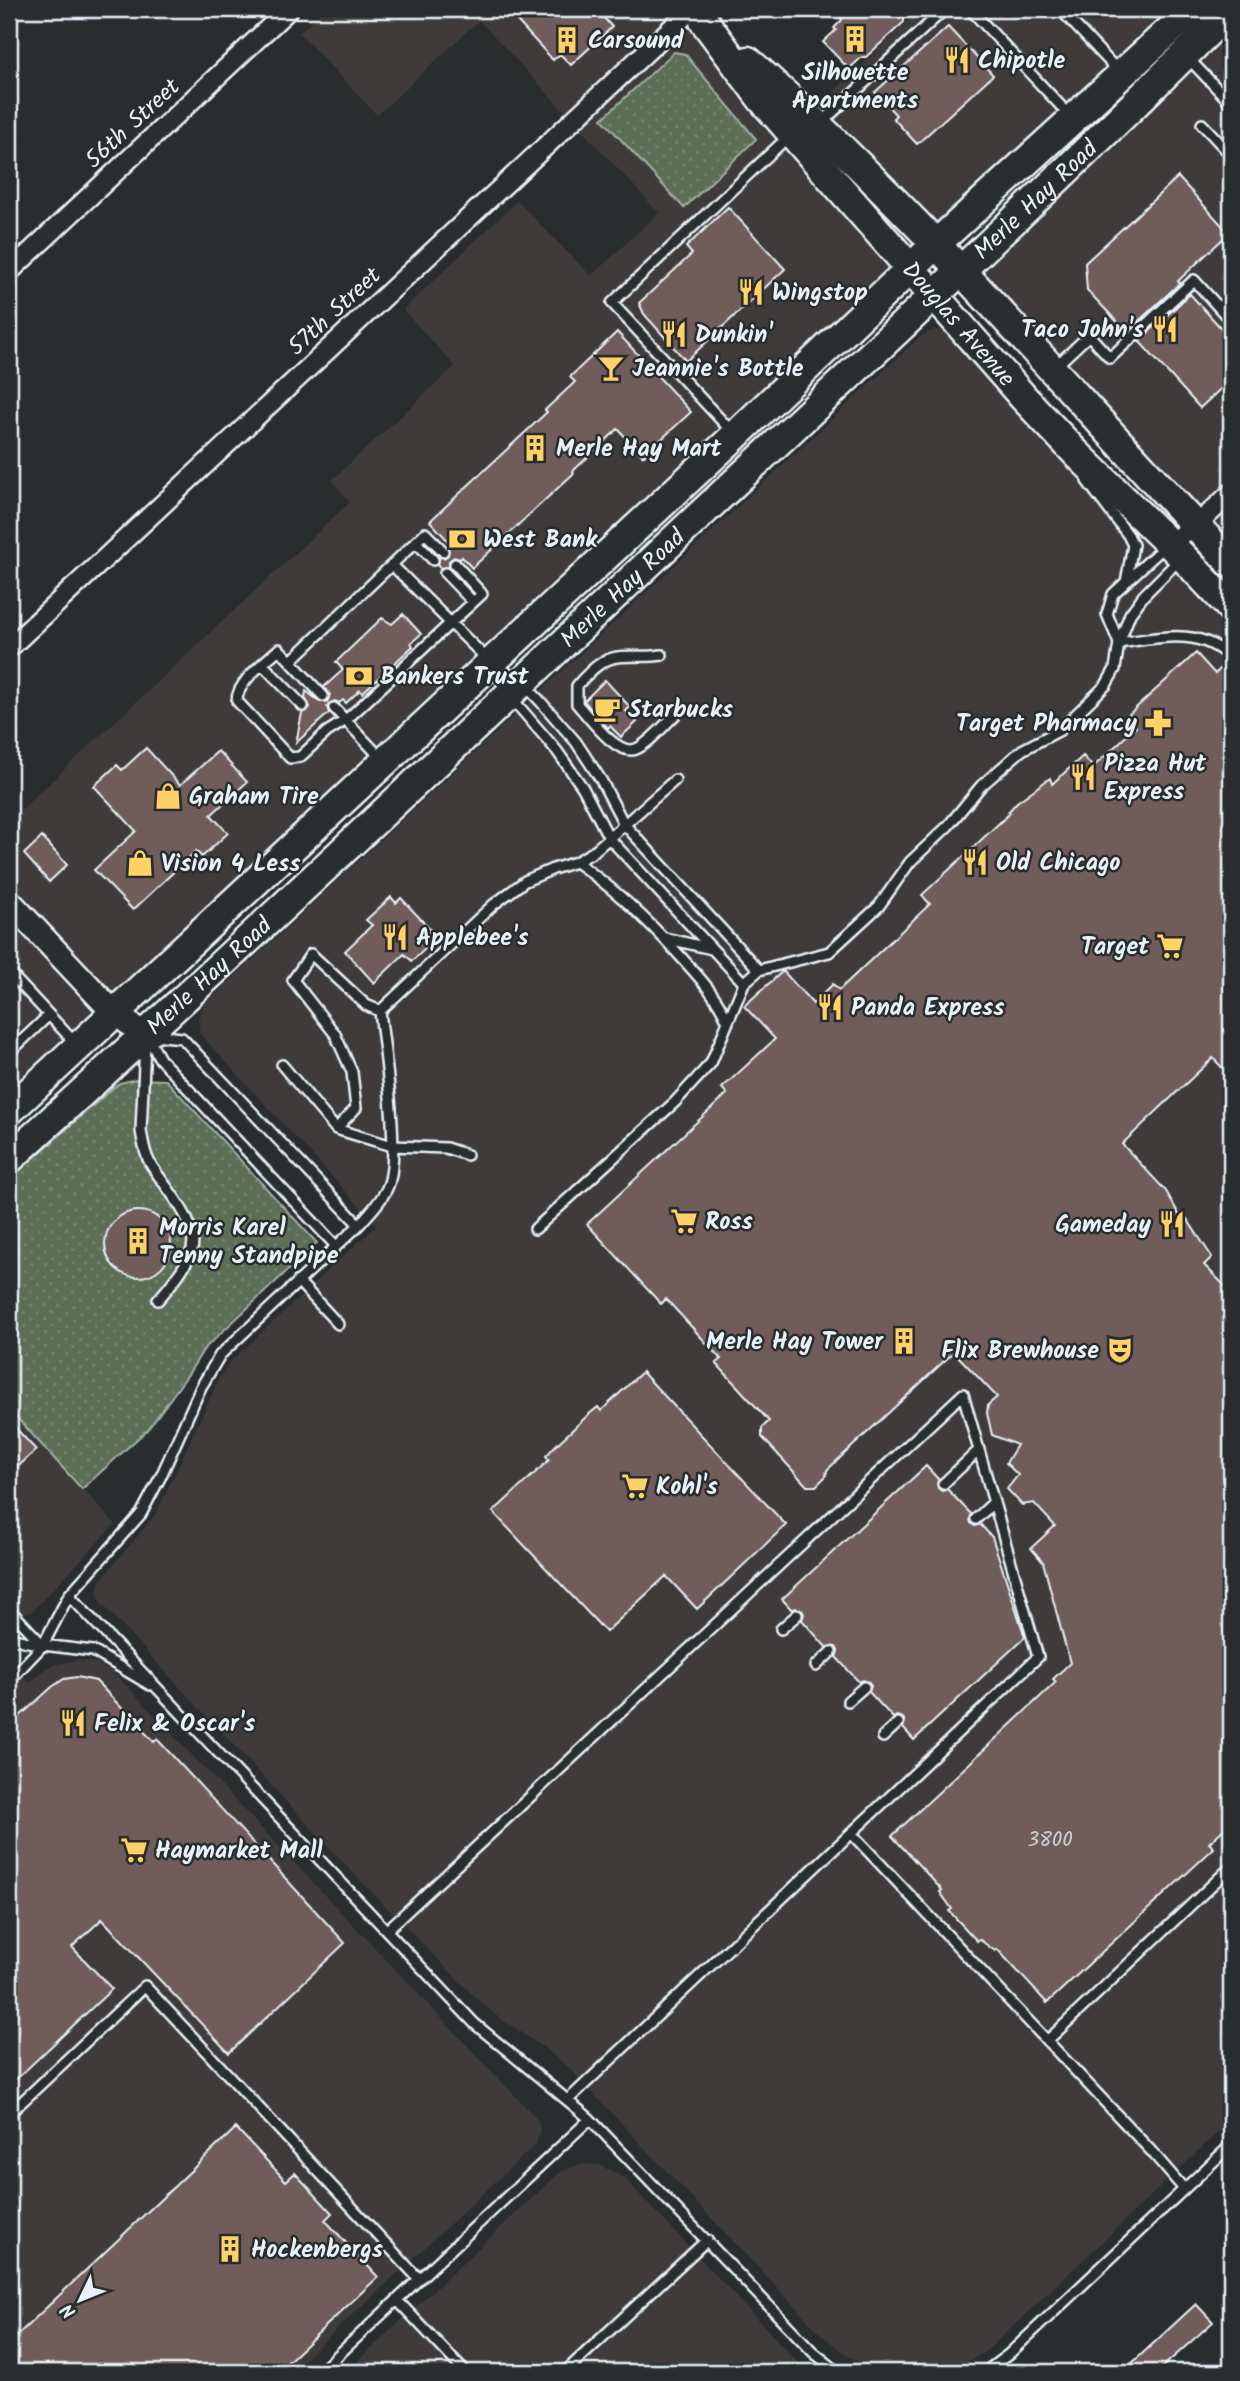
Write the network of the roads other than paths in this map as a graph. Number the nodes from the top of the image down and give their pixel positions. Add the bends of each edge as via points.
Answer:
1 (289, 9) edge
2 (946, 9) edge
3 (970, 9) edge
4 (1060, 9) edge
5 (1193, 9) edge
6 (1231, 9) edge
7 (701, 12) edge
8 (1175, 45) junction
9 (1121, 74) junction
10 (1228, 100) dead end
11 (1072, 118) junction
12 (1202, 124) dead end
13 (819, 125) junction
14 (792, 134) junction
15 (1231, 155) edge
16 (936, 244) junction
17 (909, 270) junction
18 (960, 271) junction
19 (9, 272) edge
20 (934, 296) junction
21 (1231, 321) edge
22 (1052, 370) junction
23 (1024, 398) junction
24 (736, 435) junction
25 (1231, 494) edge
26 (1197, 526) junction
27 (416, 542) junction
28 (1176, 550) junction
29 (443, 551) dead end
30 (433, 560) dead end
31 (1231, 563) edge
32 (455, 564) dead end
33 (392, 565) junction
34 (445, 573) dead end
35 (1126, 582) junction
36 (473, 602) junction
37 (1231, 608) edge
38 (451, 624) junction
39 (1119, 643) junction
40 (9, 648) edge
41 (663, 655) dead end
42 (1231, 659) edge
43 (291, 662) junction
44 (491, 663) junction
45 (263, 665) junction
46 (516, 689) junction
47 (323, 696) dead end
48 (303, 706) dead end
49 (334, 708) dead end
50 (678, 712) dead end
51 (346, 720) junction
52 (319, 722) dead end
53 (327, 732) junction
54 (384, 761) junction
55 (675, 780) dead end
56 (624, 824) junction
57 (609, 838) junction
58 (576, 862) junction
59 (10, 905) edge
60 (663, 937) junction
61 (713, 949) junction
62 (759, 970) junction
63 (9, 972) edge
64 (744, 983) junction
65 (380, 1011) junction
66 (114, 1013) junction
67 (49, 1015) junction
68 (728, 1022) junction
69 (146, 1035) junction
70 (79, 1047) junction
71 (9, 1053) edge
72 (282, 1065) dead end
73 (9, 1111) edge
74 (337, 1129) junction
75 (392, 1146) junction
76 (467, 1155) dead end
77 (9, 1159) edge
78 (359, 1225) junction
79 (535, 1229) dead end
80 (336, 1246) junction
81 (298, 1281) junction
82 (158, 1300) dead end
83 (338, 1324) dead end
84 (979, 1450) junction
85 (943, 1484) dead end
86 (994, 1502) junction
87 (975, 1519) dead end
88 (69, 1595) junction
89 (9, 1609) edge
90 (797, 1615) dead end
91 (781, 1629) dead end
92 (9, 1638) edge
93 (43, 1645) junction
94 (831, 1652) dead end
95 (816, 1666) dead end
96 (9, 1681) edge
97 (864, 1687) dead end
98 (163, 1694) junction
99 (848, 1701) dead end
100 (898, 1723) dead end
101 (883, 1737) dead end
102 (851, 1833) junction
103 (1231, 1867) edge
104 (387, 1930) junction
105 (1047, 2041) junction
106 (568, 2100) junction
107 (9, 2114) edge
108 (590, 2119) junction
109 (1231, 2145) edge
110 (1184, 2189) junction
111 (707, 2240) junction
112 (419, 2279) junction
113 (397, 2300) junction
114 (320, 2372) edge
115 (465, 2372) edge
116 (565, 2372) edge
117 (838, 2372) edge
118 (985, 2372) edge

1 - 19 street, 56th Street
2 - 13 lane
3 - 11 lane
4 - 9 lane
5 - 8 main road, Merle Hay Road
6 - 8 main road, Merle Hay Road
7 - 13 main road, Douglas Avenue
7 - 14 main road, Douglas Avenue via 761,99
7 - 40 street, 57th Street
8 - 9 main road, Merle Hay Road
8 - 10 lane
8 - 18 main road, Merle Hay Road via 1130,111
9 - 11 main road, Merle Hay Road
11 - 16 main road, Merle Hay Road
12 - 15 lane
13 - 16 main road, Douglas Avenue
14 - 17 main road, Douglas Avenue
14 - 24 lane via 612,303
16 - 17 main road, Merle Hay Road
16 - 18 main road, Douglas Avenue
17 - 20 main road, Douglas Avenue
17 - 24 main road, Merle Hay Road
18 - 20 main road, Merle Hay Road
18 - 22 main road, Douglas Avenue
20 - 23 main road, Douglas Avenue
20 - 46 main road, Merle Hay Road
21 - 22 lane via 1194,280 1110,358 1089,335
22 - 26 main road, Douglas Avenue
23 - 28 main road, Douglas Avenue
23 - 35 lane via 1128,535 1133,552
24 - 44 main road, Merle Hay Road
25 - 26 street
26 - 28 street
26 - 31 main road, Douglas Avenue
27 - 29 lane via 425,533
27 - 30 lane
27 - 33 lane
28 - 35 lane
28 - 37 main road, Douglas Avenue
28 - 39 lane via 1136,605
32 - 36 lane via 482,594
33 - 38 lane
33 - 43 lane
34 - 36 lane
35 - 39 lane via 1113,594 1107,614
36 - 38 lane
38 - 44 lane
38 - 51 lane
39 - 42 lane via 1172,636 1196,638
39 - 62 lane via 1115,669 1106,685 1060,730 1022,750 981,786 910,862 879,906 829,951
41 - 50 lane via 604,660 580,680 577,704 615,745 633,751
43 - 45 lane via 279,649
43 - 47 lane
44 - 46 lane
44 - 46 lane
44 - 54 main road, Merle Hay Road
45 - 48 lane
45 - 53 lane via 242,685 237,701 290,758 300,757
46 - 56 lane via 576,742
46 - 57 lane via 583,788
46 - 69 main road, Merle Hay Road
49 - 51 lane
51 - 53 lane
51 - 54 lane
52 - 53 lane
54 - 66 main road, Merle Hay Road
55 - 56 lane
56 - 57 lane
56 - 62 lane
57 - 58 lane
57 - 61 lane
58 - 60 lane via 610,886
58 - 65 lane via 525,881
59 - 66 street
60 - 61 lane
60 - 68 lane via 714,993
61 - 64 lane
62 - 64 lane
63 - 67 lane
64 - 68 lane
65 - 74 lane via 366,1005 312,954 293,980 335,1034 352,1072 356,1108
65 - 75 lane
66 - 69 street
66 - 70 main road, Merle Hay Road
67 - 70 lane
67 - 71 lane
68 - 79 lane via 711,1063 684,1092
69 - 77 main road, Merle Hay Road
69 - 78 lane via 182,1038
69 - 80 lane via 160,1059
69 - 82 lane via 143,1141 148,1160 180,1206 192,1239 191,1254
70 - 73 main road, Merle Hay Road
72 - 74 lane
74 - 75 lane
75 - 76 lane via 437,1147
75 - 78 lane via 388,1187
78 - 80 lane
80 - 81 lane
81 - 83 lane
81 - 88 lane via 220,1355 141,1514
84 - 85 lane
84 - 86 lane
84 - 104 lane via 962,1394
86 - 87 lane
86 - 102 lane via 1005,1559 1038,1657
88 - 93 lane
88 - 98 lane
89 - 93 lane
90 - 91 lane
92 - 93 lane
93 - 96 lane
93 - 98 lane via 93,1651
94 - 95 lane
97 - 99 lane
98 - 104 lane
100 - 101 lane
102 - 105 lane
102 - 106 lane
103 - 105 lane
104 - 106 lane via 475,2024
105 - 110 lane
106 - 108 lane
107 - 112 lane via 145,1986
108 - 111 lane
108 - 112 lane
109 - 110 lane
110 - 118 lane
111 - 116 lane
111 - 117 lane via 813,2353
112 - 113 lane
113 - 114 lane
113 - 115 lane

